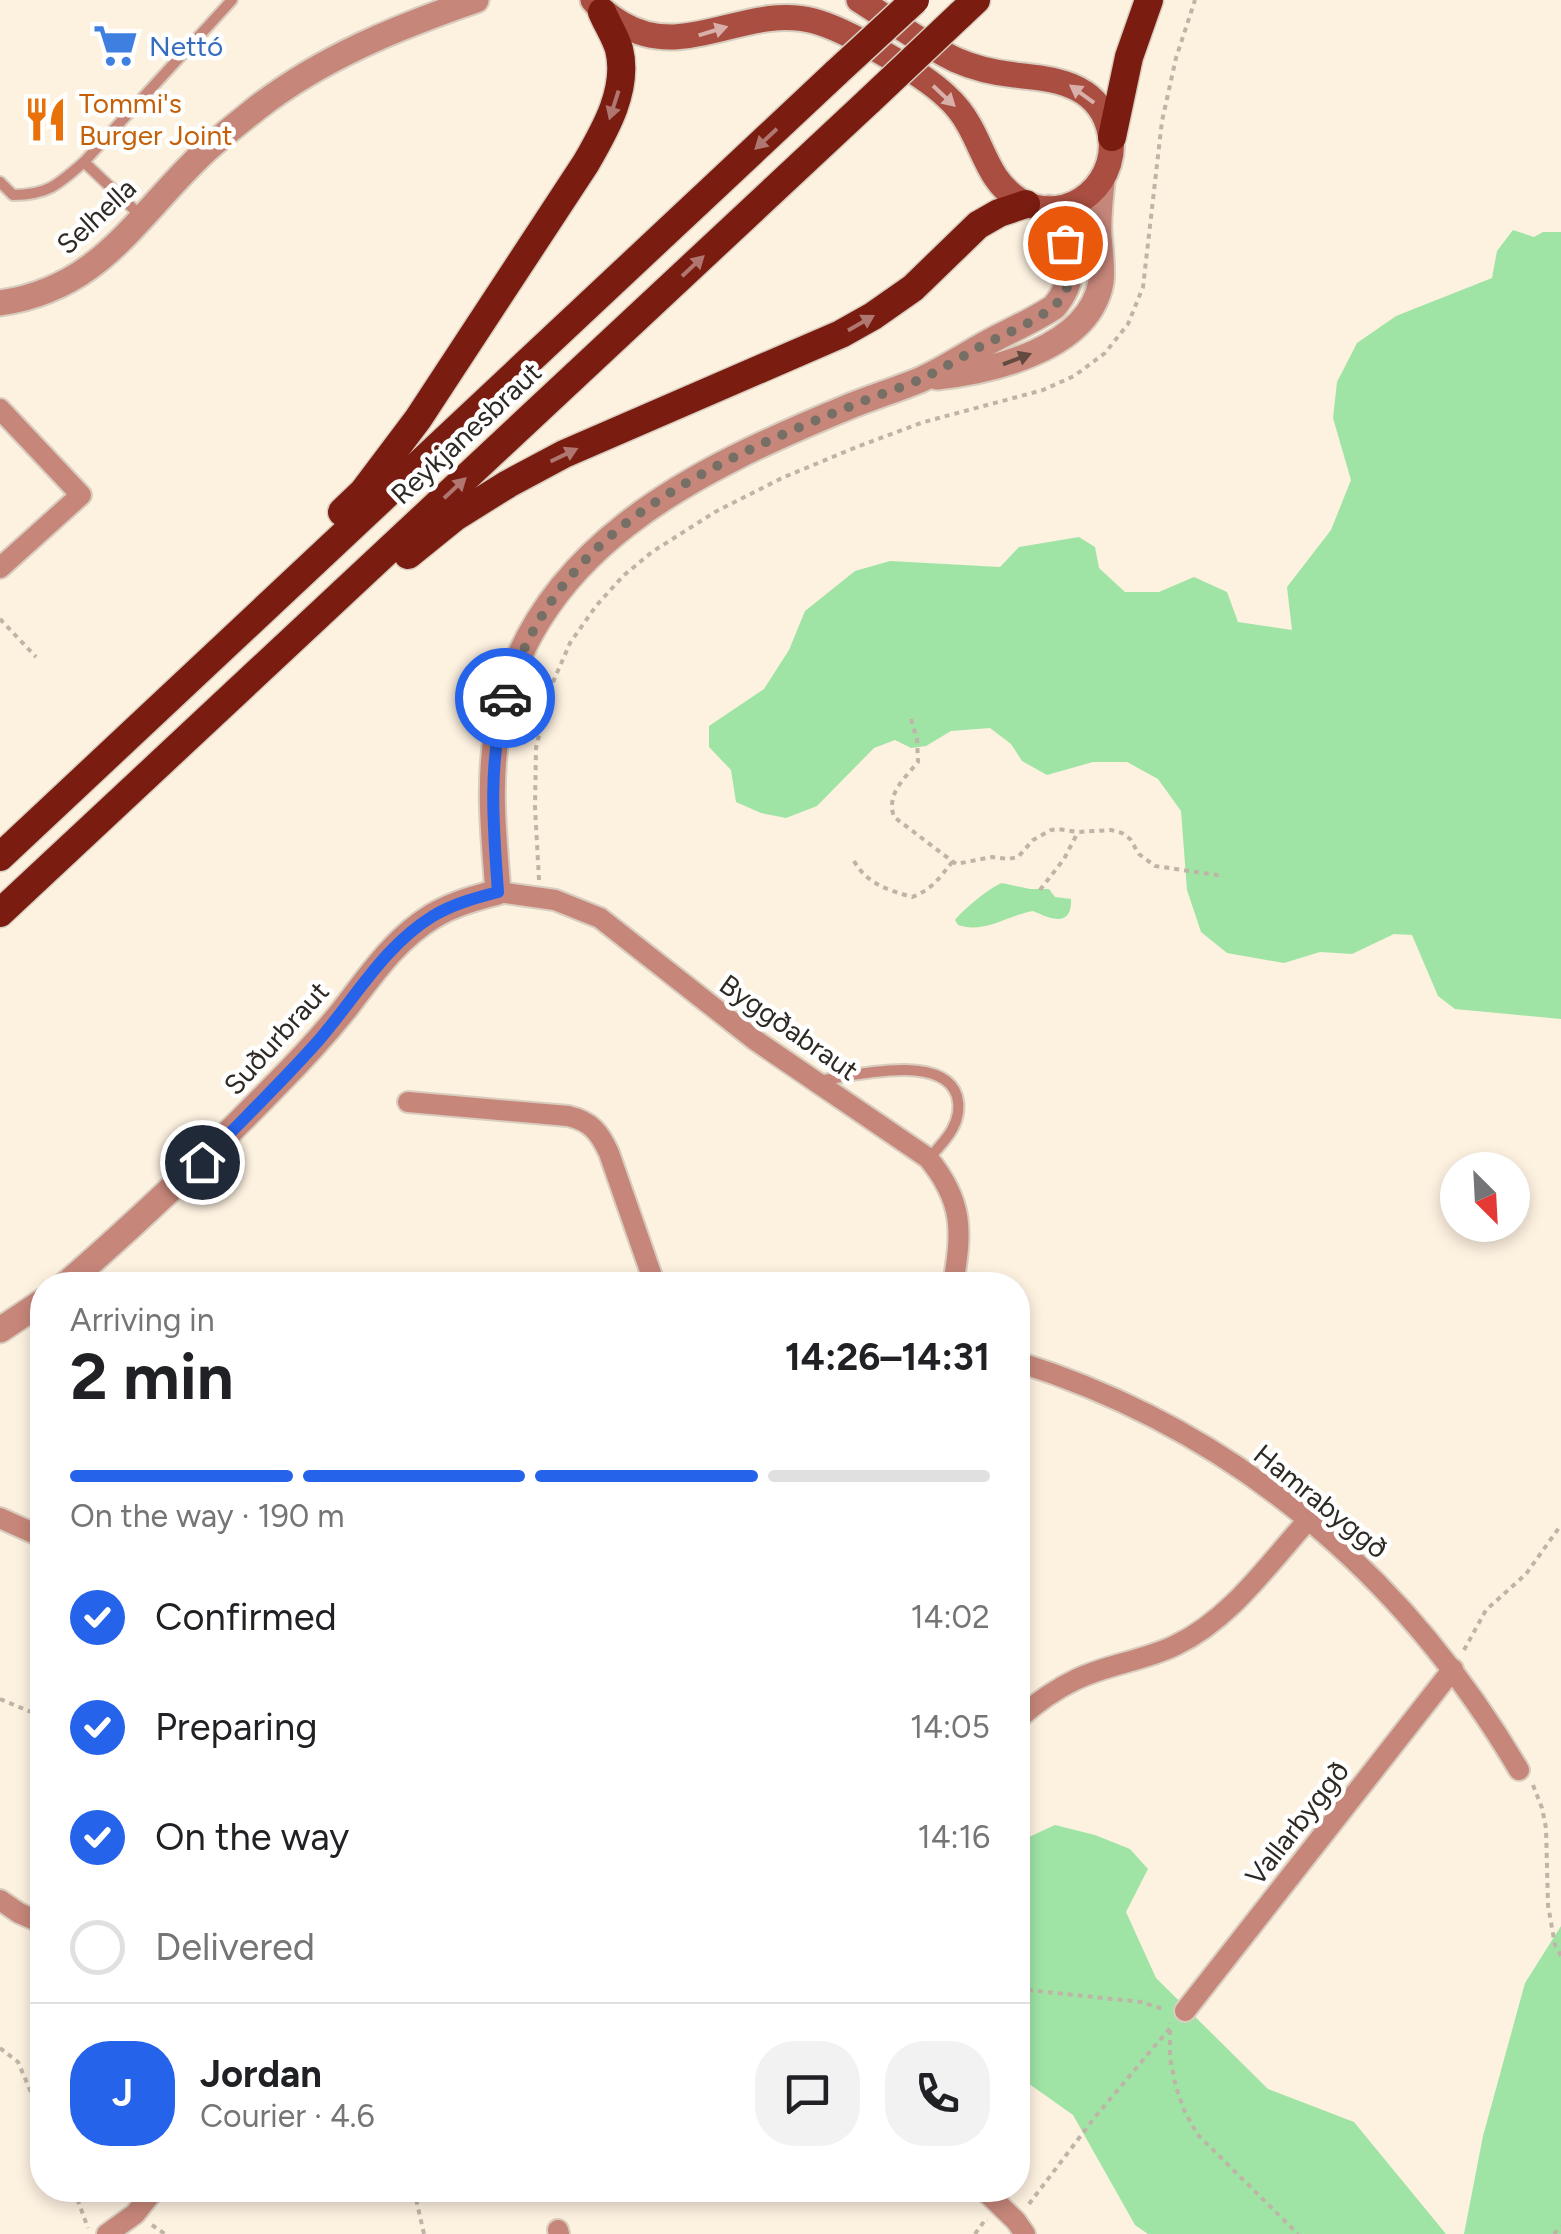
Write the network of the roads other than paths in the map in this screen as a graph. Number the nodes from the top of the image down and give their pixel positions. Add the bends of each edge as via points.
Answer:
1 (232, 0) edge
2 (476, 0) edge
3 (859, 0) edge
4 (915, 0) edge
5 (1149, 0) edge
6 (598, 6) edge
7 (968, 7) edge
8 (1112, 137) junction
9 (84, 162) junction
10 (0, 182) edge
11 (1102, 182) junction
12 (1037, 206) junction
13 (143, 217) junction
14 (0, 303) edge
15 (922, 379) junction
16 (0, 410) edge
17 (0, 568) edge
18 (79, 840) junction
19 (0, 854) edge
20 (498, 892) junction
21 (0, 913) edge
22 (816, 1081) junction
23 (408, 1102) dead end
24 (928, 1158) junction
25 (80, 1272) edge
26 (650, 1272) edge
27 (955, 1272) edge
28 (30, 1310) edge
29 (0, 1330) edge
30 (1030, 1366) edge
31 (0, 1518) edge
32 (1309, 1519) junction
33 (30, 1532) edge
34 (1453, 1669) junction
35 (1030, 1710) edge
36 (1519, 1770) road end
37 (0, 1900) edge
38 (30, 1917) edge
39 (1185, 2011) road end
40 (144, 2202) edge
41 (995, 2202) edge
42 (1020, 2228) edge
43 (107, 2234) edge

1 - 9 lane
2 - 13 street, Selhella via 378,37 291,84 195,160
8 -> 3 main road via 1104,113 1073,85 958,60
4 -> 19 highway, Reykjanesbraut, bridge
5 - 8 highway
6 -> 12 main road via 631,29 660,38 773,16 834,28 945,95 969,125 992,173 1008,192
6 -> 19 highway via 619,50 621,79 603,134 418,419 362,492 60,779
18 -> 7 highway, Reykjanesbraut, bridge
8 - 11 main road
9 - 10 lane via 58,186 36,195 14,195
9 - 13 lane
11 - 12 main road via 1069,205
15 -> 11 street via 1018,360 1074,328 1101,280
12 - 15 street via 1068,251 1070,279 1061,298
18 -> 12 highway via 220,729 393,566 455,517 564,454 841,334 913,288 978,225
13 - 14 street, Selhella via 81,274 40,294
15 - 20 street via 732,460 663,498 574,571 532,630 497,729 491,800
16 - 17 street via 80,495
18 - 21 highway, Reykjanesbraut
20 - 22 street, Byggðabraut via 556,900 600,918
20 - 25 street, Suðurbraut via 448,908 402,940 253,1109
22 - 24 street, Byggðabraut
22 - 24 lane via 883,1071 948,1080 958,1099 957,1120
23 - 26 street via 568,1116 592,1126 609,1153
24 - 27 street, Byggðabraut via 953,1194 959,1235
28 - 29 street
30 - 32 street, Hamrabyggð via 1182,1433
31 - 33 street
32 - 34 street, Hamrabyggð via 1386,1590
32 - 35 street via 1198,1634 1077,1678
34 - 36 street, Hamrabyggð
34 - 39 street, Vallarbyggð
37 - 38 street
40 - 43 street
41 - 42 street

